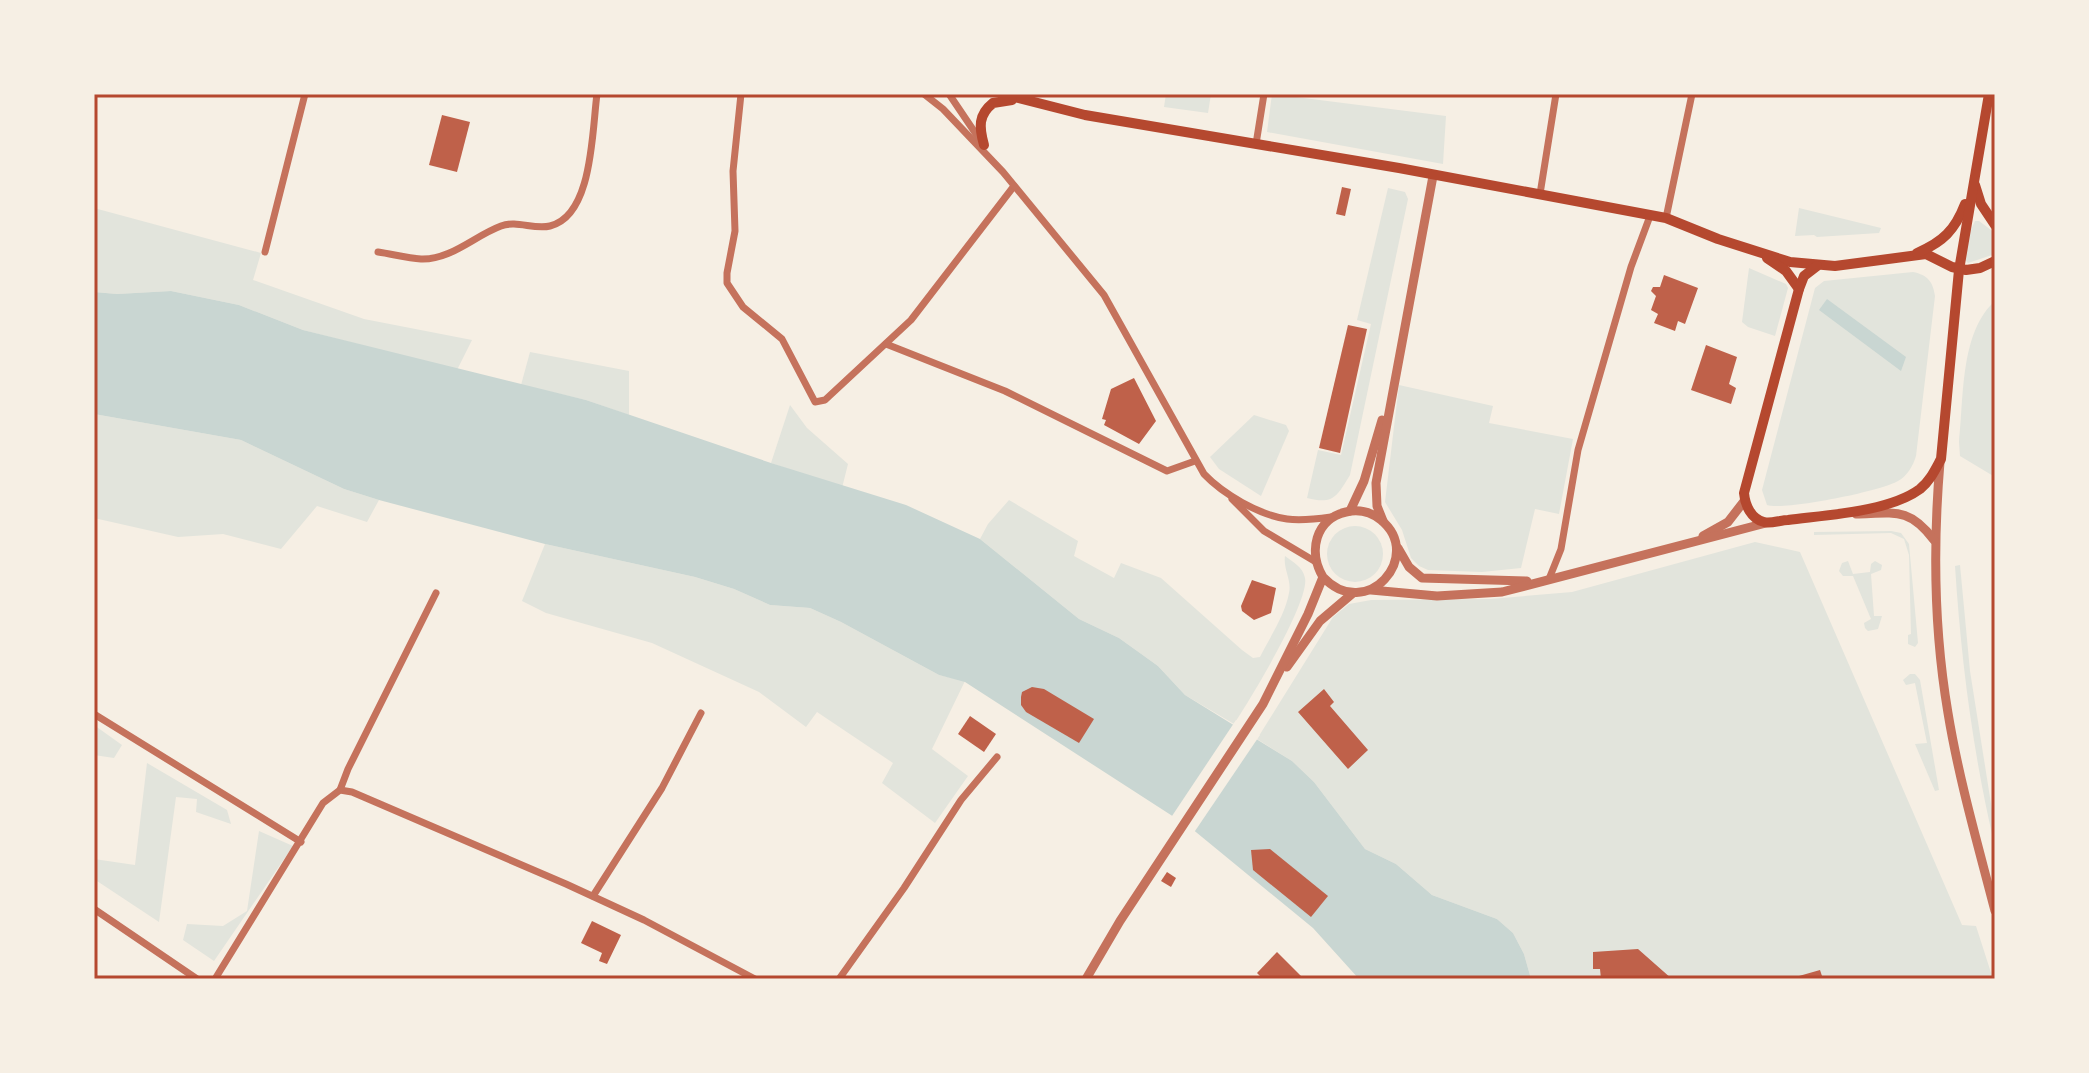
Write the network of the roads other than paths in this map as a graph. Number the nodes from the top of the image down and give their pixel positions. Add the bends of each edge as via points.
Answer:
1 (305, 94) edge
2 (597, 94) edge
3 (741, 94) edge
4 (924, 94) edge
5 (949, 94) edge
6 (1003, 94) edge
7 (1264, 94) edge
8 (1556, 94) edge
9 (1692, 94) edge
10 (1989, 94) edge
11 (1022, 97) edge
12 (1256, 144) junction
13 (984, 145) junction
14 (1003, 172) junction
15 (1433, 176) junction
16 (1974, 182) junction
17 (1014, 186) junction
18 (1540, 194) junction
19 (1650, 216) junction
20 (1666, 218) junction
21 (1995, 225) edge
22 (265, 252) dead end
23 (378, 252) dead end
24 (1758, 253) junction
25 (1911, 255) junction
26 (1995, 261) edge
27 (1817, 266) junction
28 (1959, 270) junction
29 (1799, 289) junction
30 (886, 344) junction
31 (1396, 374) junction
32 (1941, 459) junction
33 (1195, 461) junction
34 (1224, 492) junction
35 (1745, 500) junction
36 (1350, 511) junction
37 (1828, 515) junction
38 (1333, 517) junction
39 (1383, 521) junction
40 (1766, 523) junction
41 (1394, 538) junction
42 (1934, 540) junction
43 (1693, 542) junction
44 (1316, 562) junction
45 (1323, 577) junction
46 (1549, 579) junction
47 (1535, 582) junction
48 (1371, 590) junction
49 (436, 593) dead end
50 (1353, 593) junction
51 (1273, 686) junction
52 (701, 713) dead end
53 (94, 714) edge
54 (997, 757) dead end
55 (340, 790) junction
56 (301, 842) junction
57 (593, 896) junction
58 (94, 909) edge
59 (1995, 911) edge
60 (197, 979) edge
61 (215, 979) edge
62 (755, 979) edge
63 (839, 979) edge
64 (1086, 979) edge

1 - 22 street
2 - 23 street via 583,193 559,224 504,225 431,258
3 - 30 street via 733,171 735,231 727,283 743,307 782,339 813,401 825,400
4 - 14 street
5 - 13 street
6 - 11 main road
7 - 12 street
8 - 18 street
9 - 20 street
10 - 16 main road
11 - 12 main road via 1085,115
11 - 13 main road via 988,107 980,123
12 - 15 main road
13 - 14 street
14 - 17 street
15 - 18 main road
15 - 31 street
16 - 21 main road
16 - 25 main road via 1948,236
16 - 28 main road
17 - 30 street via 911,320
17 - 33 street via 1104,295
18 - 19 main road
19 - 20 main road
19 - 46 street via 1578,450 1561,549
20 - 24 main road
24 - 27 main road
24 - 29 main road via 1786,271
25 - 27 main road
25 - 28 main road via 1932,255
26 - 28 main road
27 - 29 main road via 1804,276
28 - 32 main road
29 - 35 main road
30 - 33 street via 1005,391 1167,471
31 - 36 street
31 - 39 street via 1376,483
32 - 37 main road via 1927,482 1911,494
32 - 42 street
33 - 34 street
34 - 38 street via 1285,519
34 - 44 street via 1264,531
35 - 40 main road via 1752,514
35 - 43 street via 1728,522
36 - 38 street
36 - 39 street
37 - 40 main road
37 - 42 street via 1909,516
38 - 44 street via 1316,540
39 - 41 street
40 - 43 street
41 - 47 street via 1409,567 1422,578
41 - 48 street via 1393,568
42 - 59 street via 1948,715
43 - 46 street
44 - 45 street
45 - 50 street
45 - 51 street
46 - 47 street
47 - 48 street via 1479,595
48 - 50 street
49 - 55 street
50 - 51 street via 1320,621
51 - 64 street
52 - 57 street via 662,788
53 - 56 street
54 - 63 street via 961,800
55 - 56 street via 323,803
55 - 57 street
56 - 61 street
57 - 62 street
58 - 60 street

